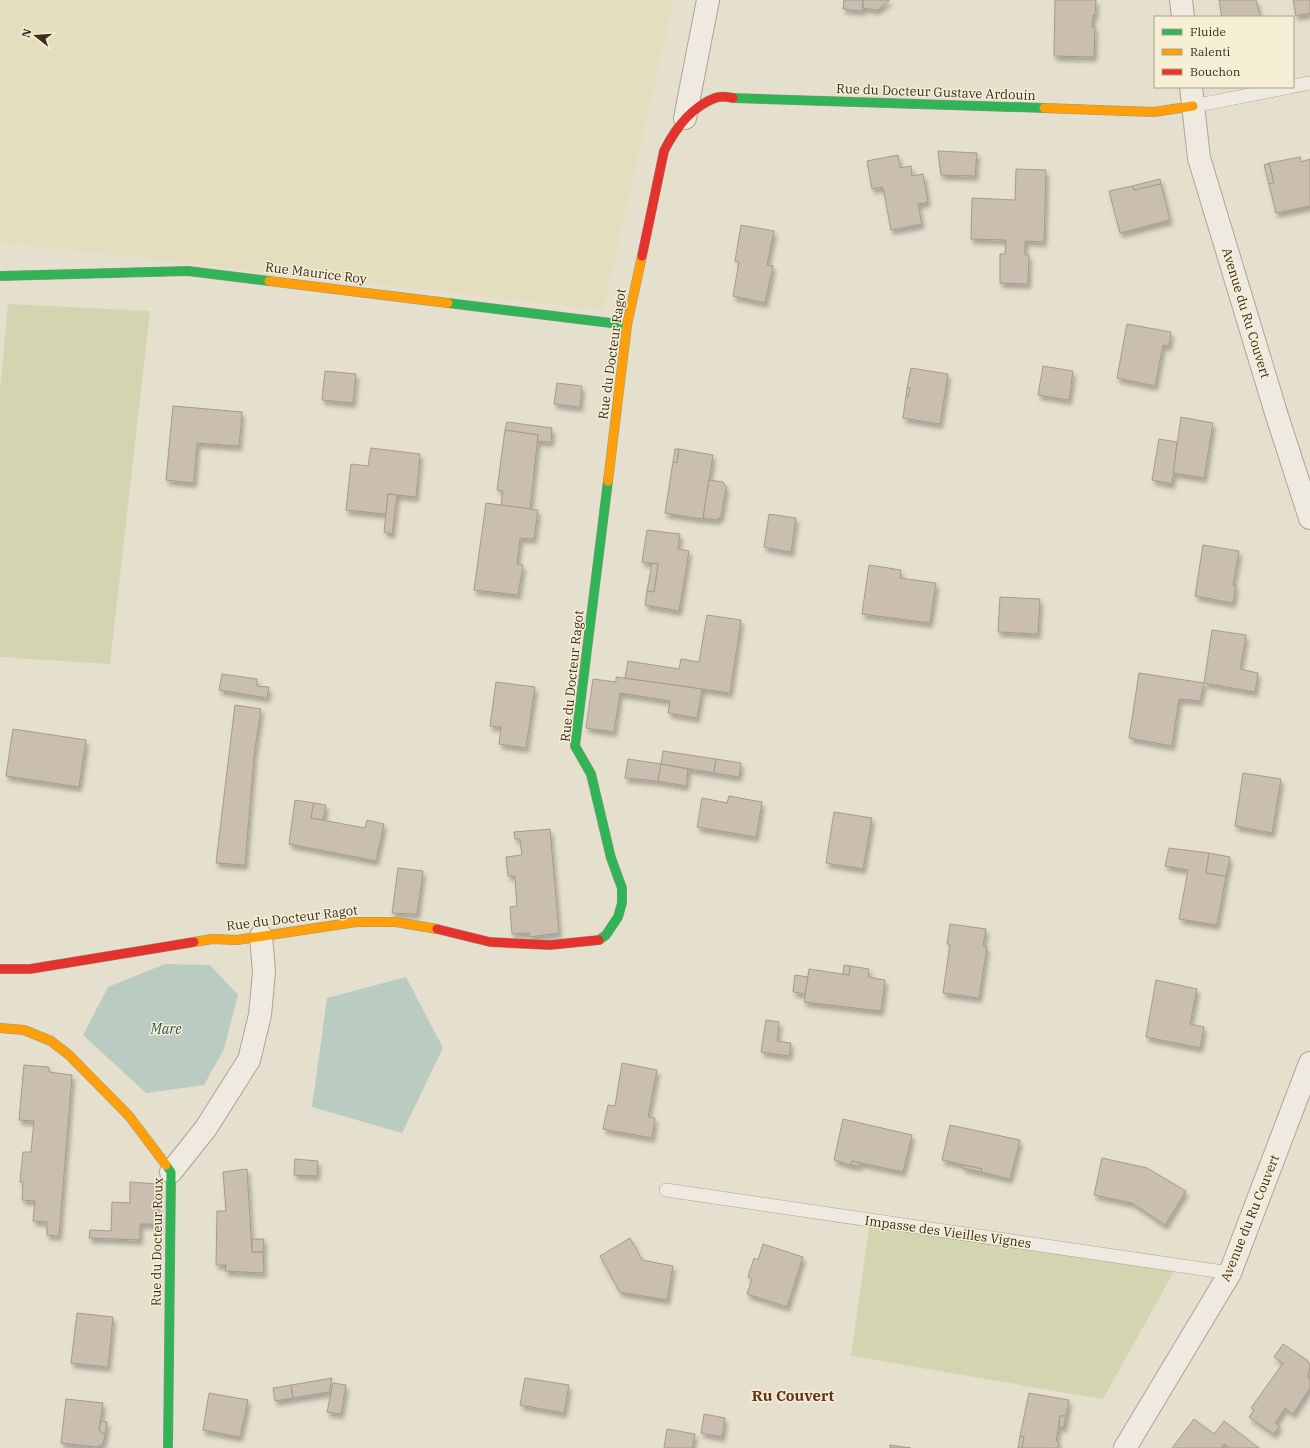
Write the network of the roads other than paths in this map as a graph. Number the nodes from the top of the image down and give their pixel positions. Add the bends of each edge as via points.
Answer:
1 (708, 0) edge
2 (1181, 0) edge
3 (1183, 16) edge
4 (1310, 83) edge
5 (1294, 86) edge
6 (1280, 88) edge
7 (1192, 97) edge
8 (685, 118) junction
9 (0, 276) edge
10 (627, 325) junction
11 (1310, 518) edge
12 (261, 936) junction
13 (0, 969) edge
14 (0, 1028) edge
15 (1310, 1063) edge
16 (171, 1172) junction
17 (666, 1190) dead end
18 (1230, 1274) junction
19 (168, 1448) edge
20 (1125, 1448) edge

1 - 8 street
2 - 3 street
4 - 5 lane
6 - 7 lane
7 - 8 street, Rue du Docteur Gustave Ardouin via 1154,112 716,97 699,106
7 - 11 street, Avenue du Ru Couvert via 1199,158
8 - 10 street, Rue du Docteur Ragot via 664,151
9 - 10 street, Rue Maurice Roy via 188,271
10 - 12 street, Rue du Docteur Ragot via 575,746 591,774 611,858 622,888 618,917 606,935 597,941 550,945 490,942 396,922 356,922
12 - 13 street, Rue du Docteur Ragot via 237,940 212,939 30,969
12 - 16 street via 264,972 260,1015 249,1060 206,1128
14 - 16 street, Rue du Docteur Roux via 24,1030 51,1041 69,1055 129,1116
15 - 18 street, Avenue du Ru Couvert
16 - 19 street, Rue du Docteur Roux
17 - 18 lane, Impasse des Vieilles Vignes
18 - 20 street, Avenue du Ru Couvert

